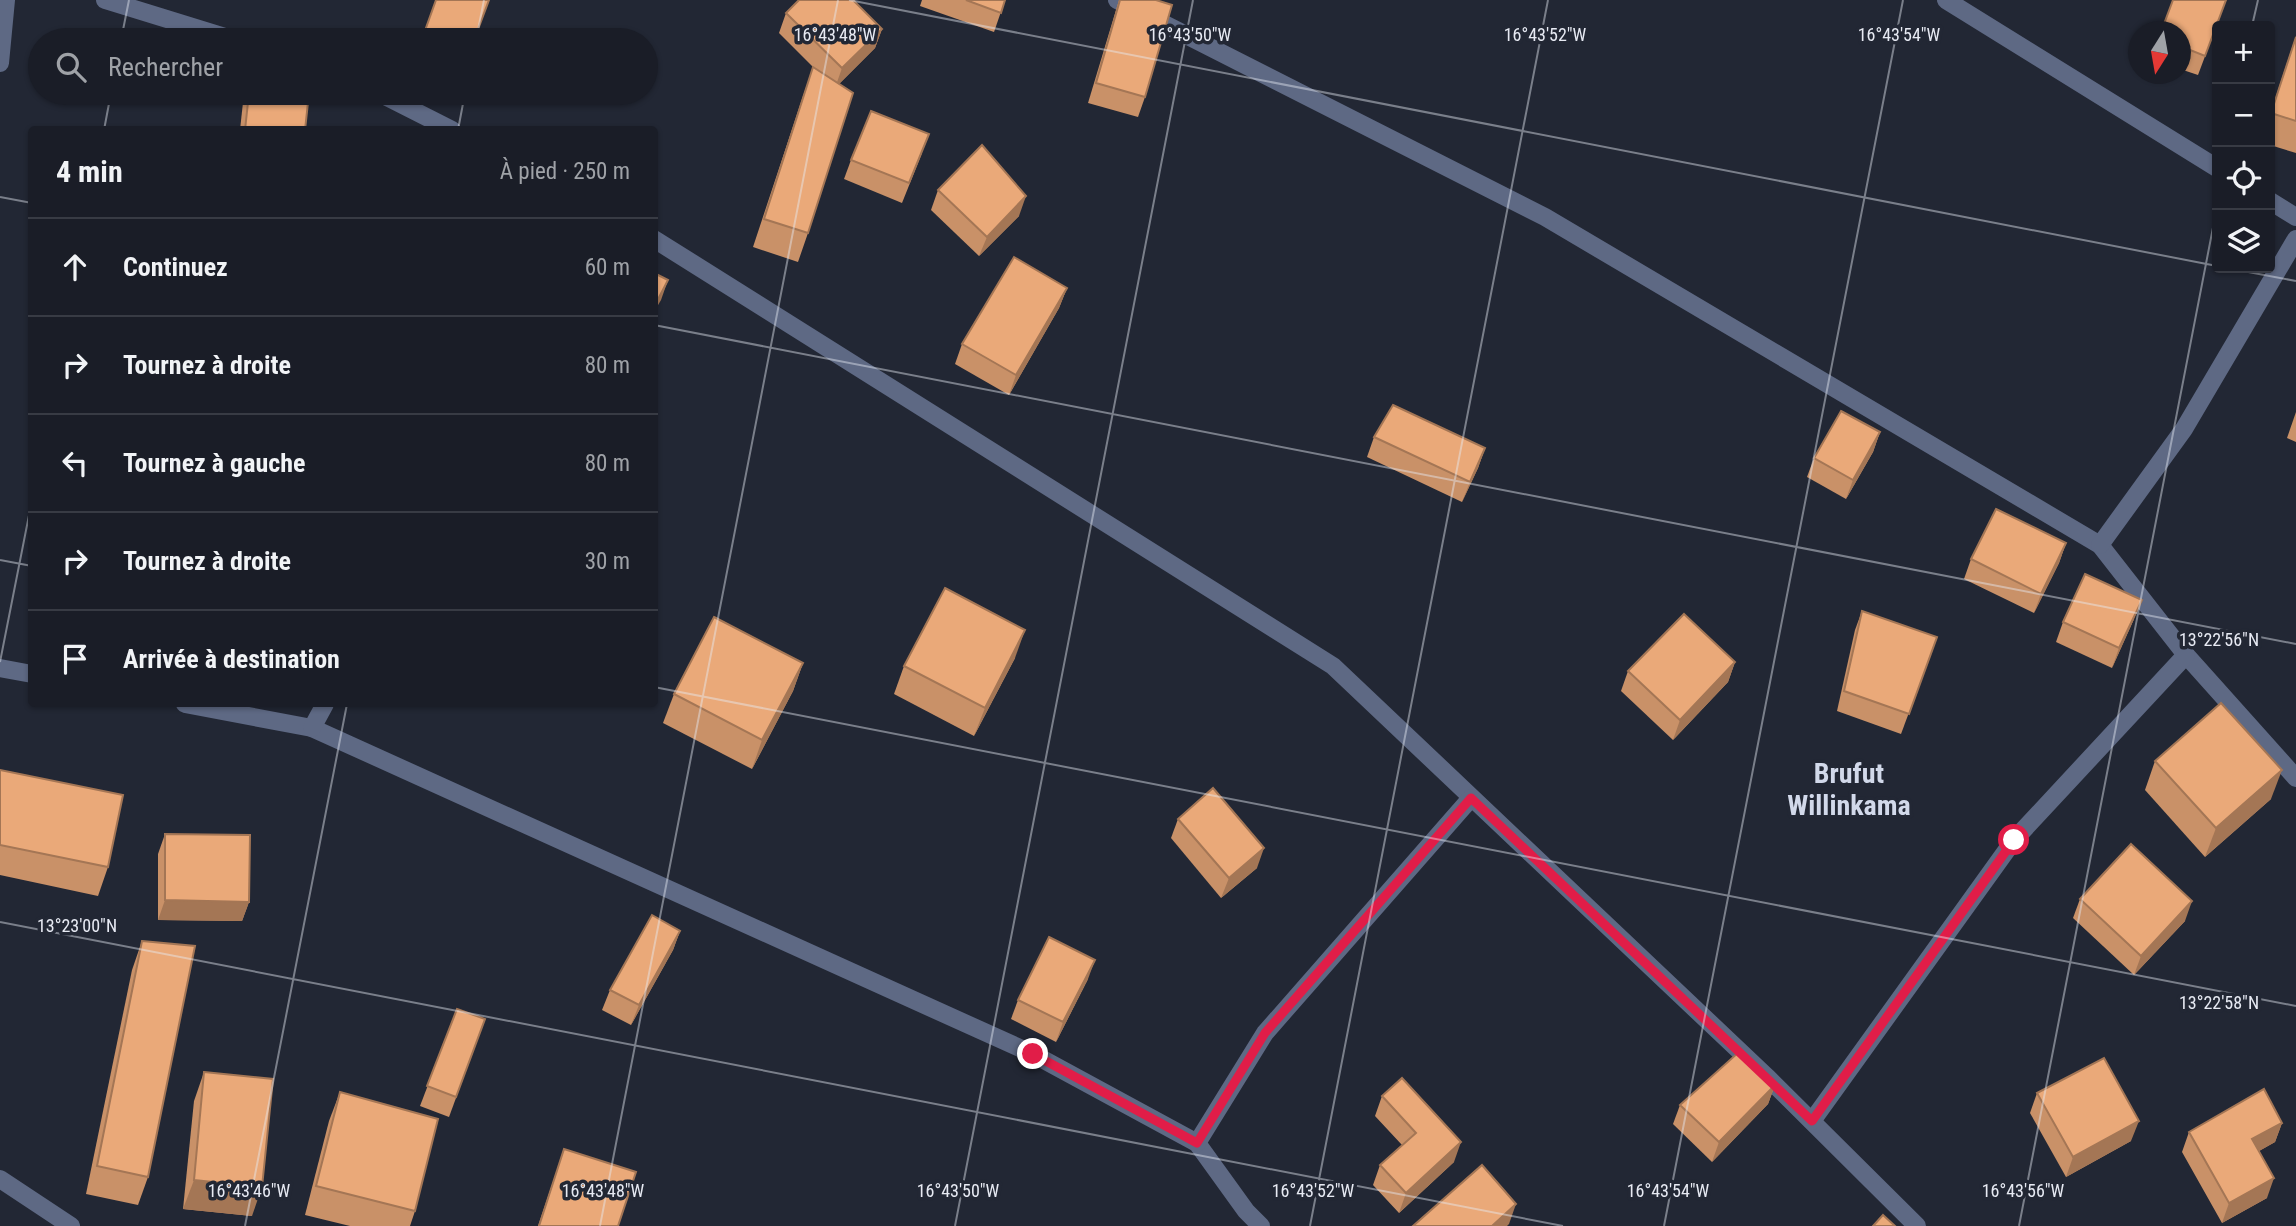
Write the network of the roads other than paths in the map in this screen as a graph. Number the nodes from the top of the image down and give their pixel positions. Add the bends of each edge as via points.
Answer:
1 (6, 0) edge
2 (106, 0) edge
3 (1118, 0) edge
4 (1946, 0) edge
5 (196, 28) edge
6 (0, 63) edge
7 (403, 105) edge
8 (444, 126) edge
9 (2212, 165) edge
10 (2275, 204) edge
11 (2296, 217) edge
12 (2296, 239) edge
13 (658, 242) edge
14 (2100, 545) junction
15 (2186, 655) junction
16 (0, 668) edge
17 (28, 673) edge
18 (201, 707) edge
19 (323, 707) edge
20 (312, 728) junction
21 (2296, 778) edge
22 (1471, 798) junction
23 (1812, 1121) junction
24 (1197, 1143) junction
25 (0, 1179) edge
26 (71, 1226) edge
27 (1261, 1226) edge
28 (1917, 1226) edge

1 - 6 street
2 - 5 street
3 - 14 street via 1545,217
4 - 9 street
7 - 8 street
10 - 11 street
12 - 14 street via 2184,429
13 - 22 street via 1333,666
14 - 15 street
15 - 21 street
15 - 23 street via 2014,840
16 - 17 street
18 - 20 street
19 - 20 street
20 - 24 street via 1033,1054
22 - 23 street
22 - 24 street via 1265,1033
23 - 28 street
24 - 27 street
25 - 26 street

